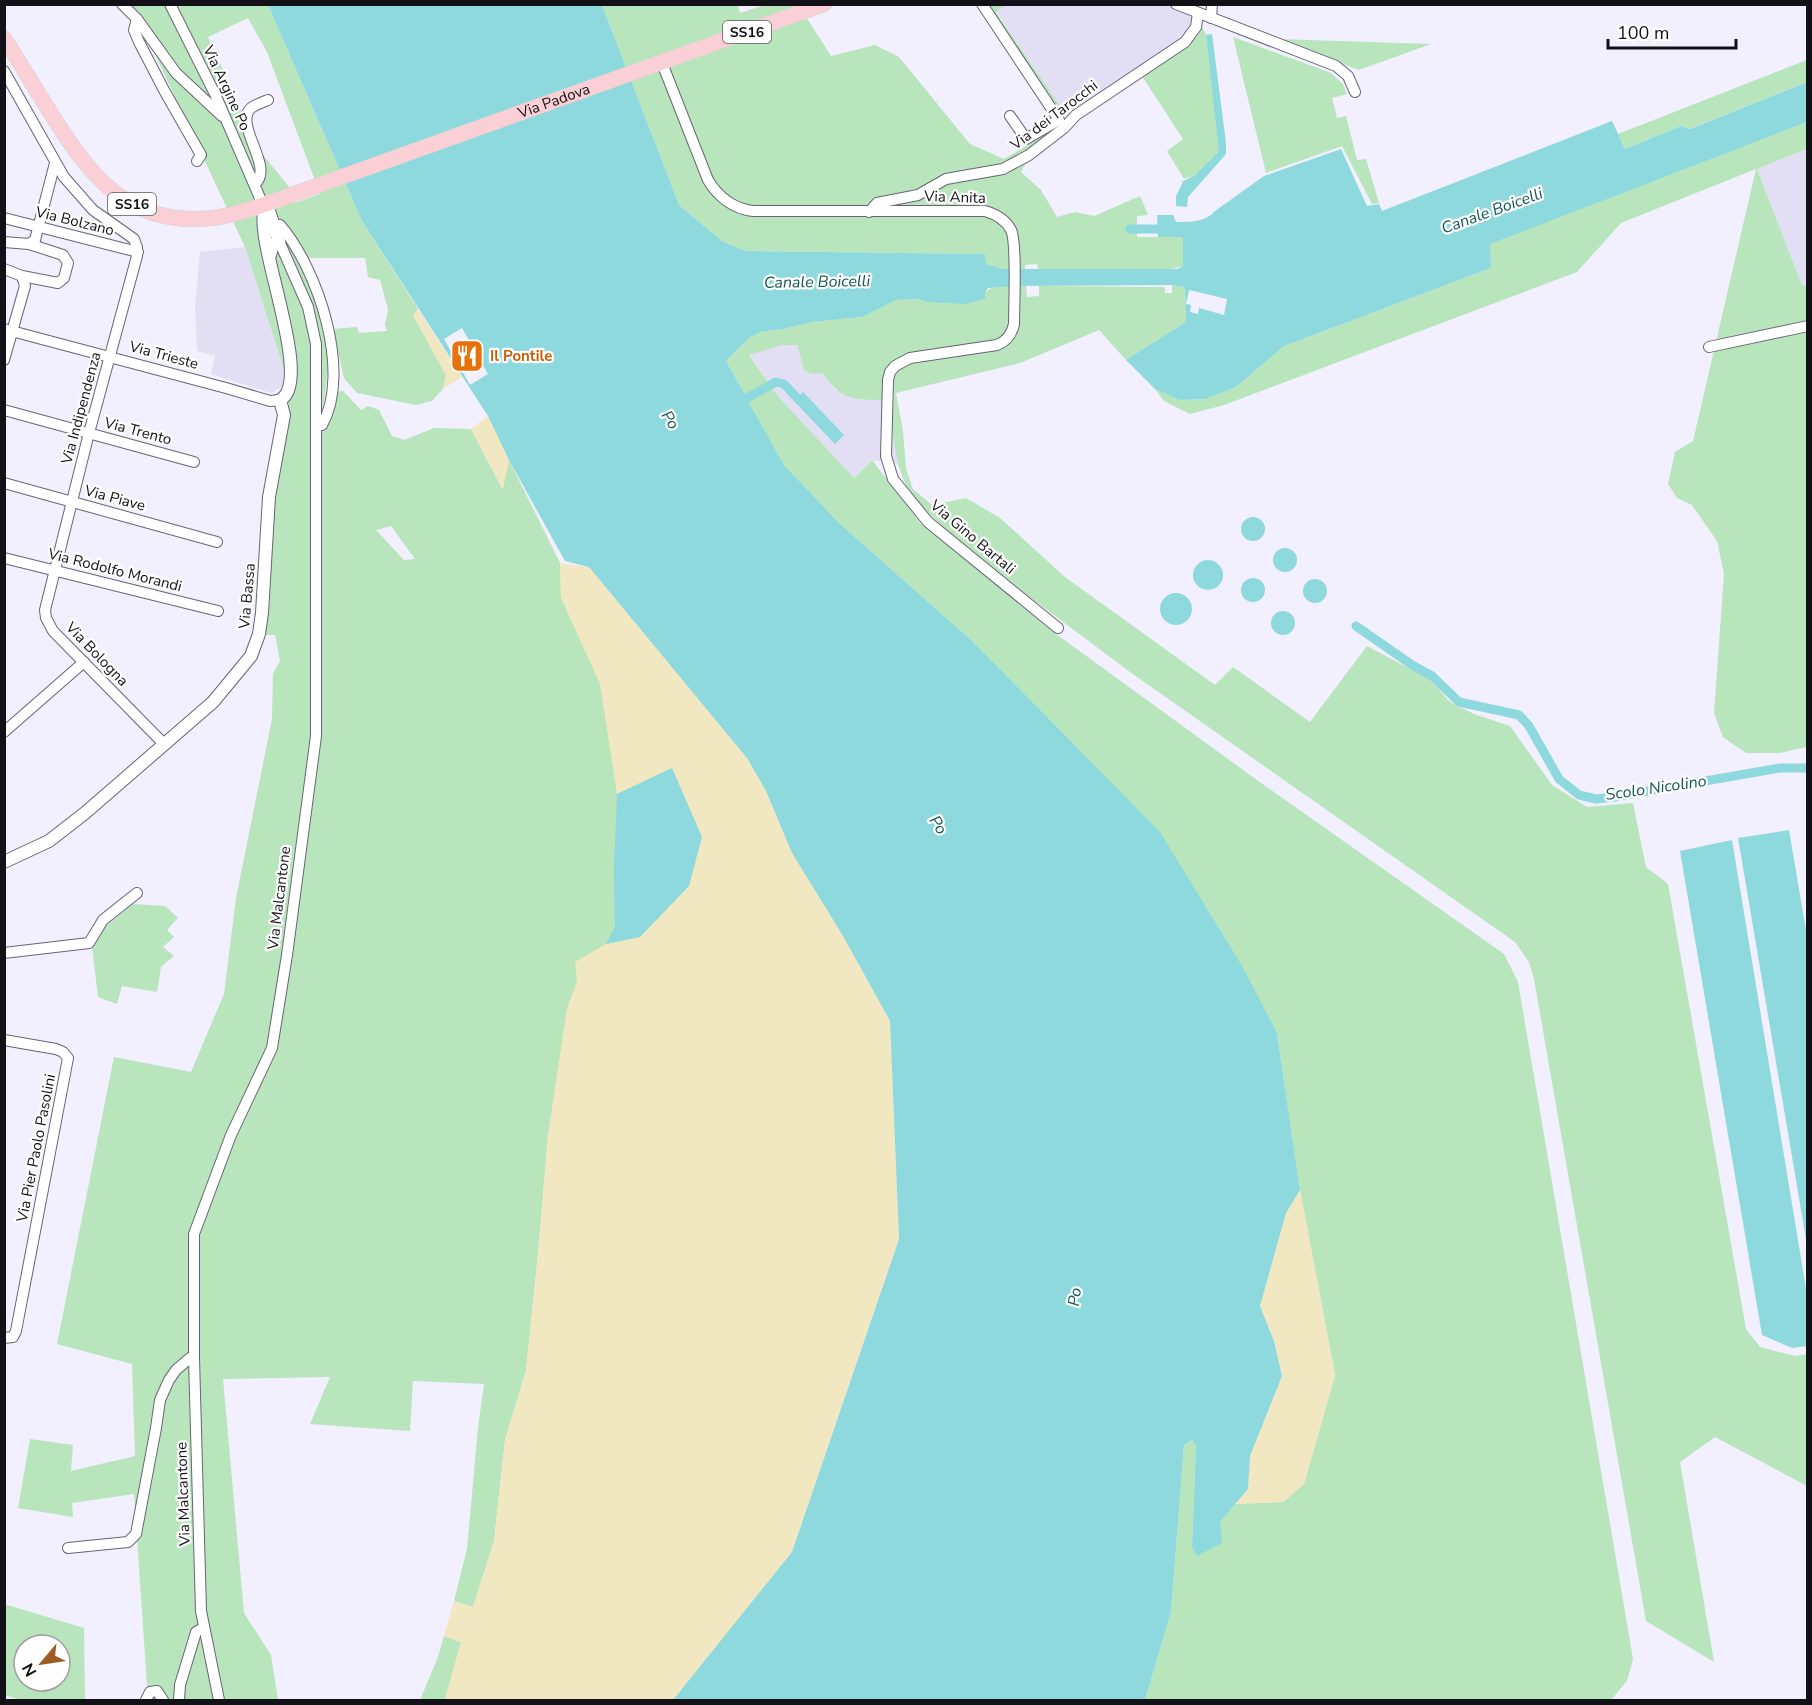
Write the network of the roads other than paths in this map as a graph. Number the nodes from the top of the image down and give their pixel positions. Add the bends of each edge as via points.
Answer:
1 (122, 4) edge
2 (170, 4) edge
3 (824, 4) edge
4 (982, 4) edge
5 (1176, 4) edge
6 (1212, 4) edge
7 (1198, 13) junction
8 (1211, 18) junction
9 (137, 19) junction
10 (4, 38) edge
11 (662, 63) junction
12 (4, 71) edge
13 (8, 82) edge
14 (1355, 92) dead end
15 (268, 100) dead end
16 (1010, 116) dead end
17 (226, 120) junction
18 (1062, 124) junction
19 (197, 161) dead end
20 (55, 163) junction
21 (255, 184) junction
22 (264, 209) junction
23 (869, 212) junction
24 (4, 218) edge
25 (39, 227) junction
26 (269, 229) junction
27 (279, 240) junction
28 (4, 243) edge
29 (36, 244) junction
30 (138, 252) junction
31 (270, 259) junction
32 (4, 269) edge
33 (23, 281) junction
34 (1808, 326) edge
35 (8, 330) edge
36 (1709, 346) dead end
37 (110, 357) junction
38 (4, 360) edge
39 (280, 400) junction
40 (4, 410) edge
41 (316, 425) junction
42 (89, 433) junction
43 (886, 456) joint
44 (194, 462) dead end
45 (4, 483) edge
46 (72, 502) junction
47 (217, 542) dead end
48 (4, 558) edge
49 (54, 571) junction
50 (218, 611) dead end
51 (1058, 628) dead end
52 (84, 662) junction
53 (4, 732) edge
54 (164, 744) junction
55 (4, 862) edge
56 (137, 893) dead end
57 (4, 953) edge
58 (4, 1040) edge
59 (4, 1338) edge
60 (194, 1358) junction
61 (68, 1548) dead end
62 (203, 1628) junction
63 (146, 1701) edge
64 (163, 1701) edge
65 (179, 1701) edge
66 (219, 1701) edge

1 - 9 street
2 - 17 street, Via Argine Po
3 - 11 main road, Via Padova / SS16
4 - 18 street
5 - 7 street
6 - 8 street
7 - 8 street
7 - 18 street, Via dei Tarocchi via 1196,27 1185,42
8 - 14 street via 1336,66 1348,76
9 - 17 street via 176,73
9 - 19 street via 134,30 139,42 201,155
10 - 22 main road, SS16 via 73,149 97,179 125,200 185,219
11 - 22 main road, Via Padova / SS16 via 283,198
11 - 23 street, Via Anita via 708,180 725,200 753,211
12 - 13 street
13 - 20 street
15 - 21 street, Via Argine Po via 247,114 261,172
16 - 18 street via 1026,139
17 - 21 street, Via Argine Po
18 - 23 street, Via dei Tarocchi via 1029,155 1003,169 946,179 918,195 878,203
20 - 25 street
20 - 30 street via 87,204 134,238
21 - 22 street, Via Argine Po
22 - 26 street via 269,211
23 - 43 street, Via Anita via 985,211 1011,229 1013,237 1013,328 1003,343 909,358 890,372
24 - 25 street, Via Bolzano
25 - 29 street
25 - 30 street, Via Bolzano
26 - 27 street, Via Malcantone
26 - 31 street, Via Bassa
26 - 41 street, Via Malcantone via 280,225 295,246 327,323 333,383 325,420
27 - 31 street via 273,244
27 - 41 street, Via Malcantone via 312,322
28 - 29 street
29 - 33 street via 66,256 67,271 58,283
30 - 37 street, Via Indipendenza
31 - 39 street, Via Bassa via 291,366 288,392
32 - 33 street
33 - 35 street
34 - 36 street
35 - 37 street, Via Trieste
35 - 38 street
37 - 39 street, Via Trieste via 270,401
37 - 42 street, Via Indipendenza
39 - 54 street, Via Bassa via 284,415 267,514 258,639 247,661 220,694
40 - 42 street, Via Trento
41 - 60 street, Via Malcantone via 316,736 272,1048 231,1135 194,1234
42 - 44 street, Via Trento
42 - 46 street, Via Indipendenza
43 - 51 street, Via Gino Bartali via 892,479 928,522
45 - 46 street, Via Piave
46 - 47 street, Via Piave
46 - 49 street, Via Indipendenza
48 - 49 street, Via Rodolfo Morandi
49 - 50 street, Via Rodolfo Morandi
49 - 52 street, Via Bologna via 46,618 53,631
52 - 53 street
52 - 54 street, Via Bologna
54 - 55 street, Via Bassa via 55,837
56 - 57 street via 103,920 89,943
58 - 59 street, Via Pier Paolo Pasolini via 56,1049 68,1058 16,1331
60 - 61 street, Via Malcantone via 176,1370 160,1400 136,1534 128,1542
60 - 62 street, Via Malcantone
62 - 65 street via 196,1632
62 - 66 street, Via Malcantone
63 - 64 street via 150,1692 157,1691

